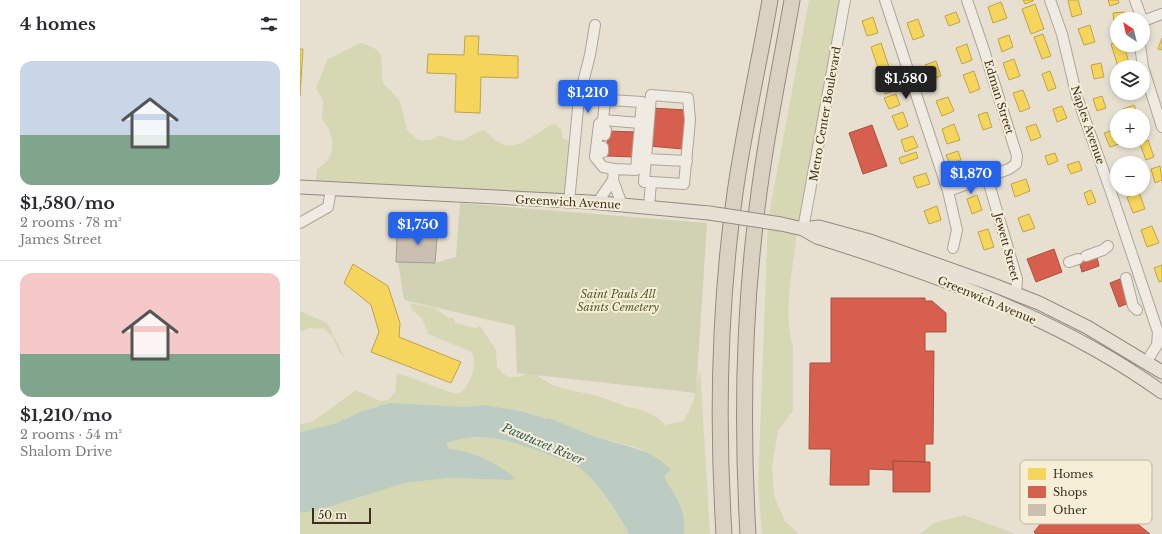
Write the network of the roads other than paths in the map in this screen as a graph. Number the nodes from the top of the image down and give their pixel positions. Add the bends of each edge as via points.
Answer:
1 (770, 0) edge
2 (792, 0) edge
3 (845, 0) edge
4 (885, 0) edge
5 (967, 0) edge
6 (1050, 0) edge
7 (1135, 0) edge
8 (1139, 12) edge
9 (1162, 14) edge
10 (1150, 18) edge
11 (595, 25) dead end
12 (1150, 83) edge
13 (579, 98) junction
14 (605, 100) junction
15 (1158, 102) edge
16 (601, 122) junction
17 (640, 123) junction
18 (1162, 127) edge
19 (605, 135) dead end
20 (603, 148) dead end
21 (595, 155) junction
22 (646, 159) junction
23 (687, 161) junction
24 (614, 170) junction
25 (987, 177) junction
26 (613, 180) junction
27 (651, 182) junction
28 (300, 187) edge
29 (331, 189) junction
30 (948, 191) junction
31 (569, 202) junction
32 (597, 203) junction
33 (622, 205) junction
34 (649, 207) junction
35 (300, 223) edge
36 (803, 229) junction
37 (1108, 246) dead end
38 (953, 248) dead end
39 (1078, 259) dead end
40 (1126, 278) dead end
41 (1016, 294) junction
42 (1011, 308) junction
43 (1137, 310) dead end
44 (1147, 361) junction
45 (1162, 372) edge
46 (1135, 374) junction
47 (1162, 392) edge
48 (724, 534) edge
49 (748, 534) edge

1 - 48 highway via 735,193 723,314 720,438
2 - 49 highway via 763,167 749,282 744,396
3 - 36 street, Metro Center Boulevard
4 - 30 street
5 - 25 street, Edman Street via 1017,156 1016,164 1009,169
6 - 44 street, Naples Avenue via 1062,34 1077,97 1158,332 1157,345
7 - 8 street
9 - 10 street
11 - 13 street
12 - 15 street
13 - 14 street
13 - 31 street
14 - 16 street
14 - 17 street via 642,102
15 - 18 street
16 - 17 street
16 - 19 street via 606,130
16 - 21 street
17 - 24 street via 636,170
20 - 21 street via 603,152
21 - 24 street via 603,167
22 - 23 street
22 - 23 street via 651,95 688,98 690,120
22 - 27 street via 644,182
23 - 27 street via 684,184
24 - 26 street
25 - 30 street, Edman Street
25 - 41 street, Jewett Street via 1017,279
26 - 32 street
26 - 33 street
27 - 34 street
28 - 29 main road, Greenwich Avenue
29 - 31 main road, Greenwich Avenue
29 - 35 street via 328,207
30 - 38 street via 957,230
31 - 32 main road, Greenwich Avenue
32 - 33 main road, Greenwich Avenue
33 - 34 main road, Greenwich Avenue
34 - 36 main road, Greenwich Avenue, bridge via 709,213
36 - 41 main road, Greenwich Avenue via 819,228 870,241
36 - 42 main road, Greenwich Avenue via 817,237 934,277
37 - 39 street
40 - 43 street via 1133,306
41 - 42 main road
41 - 44 main road, Greenwich Avenue via 1087,326
42 - 46 main road, Greenwich Avenue via 1074,339
44 - 45 main road, Greenwich Avenue
44 - 46 main road
46 - 47 main road, Greenwich Avenue

